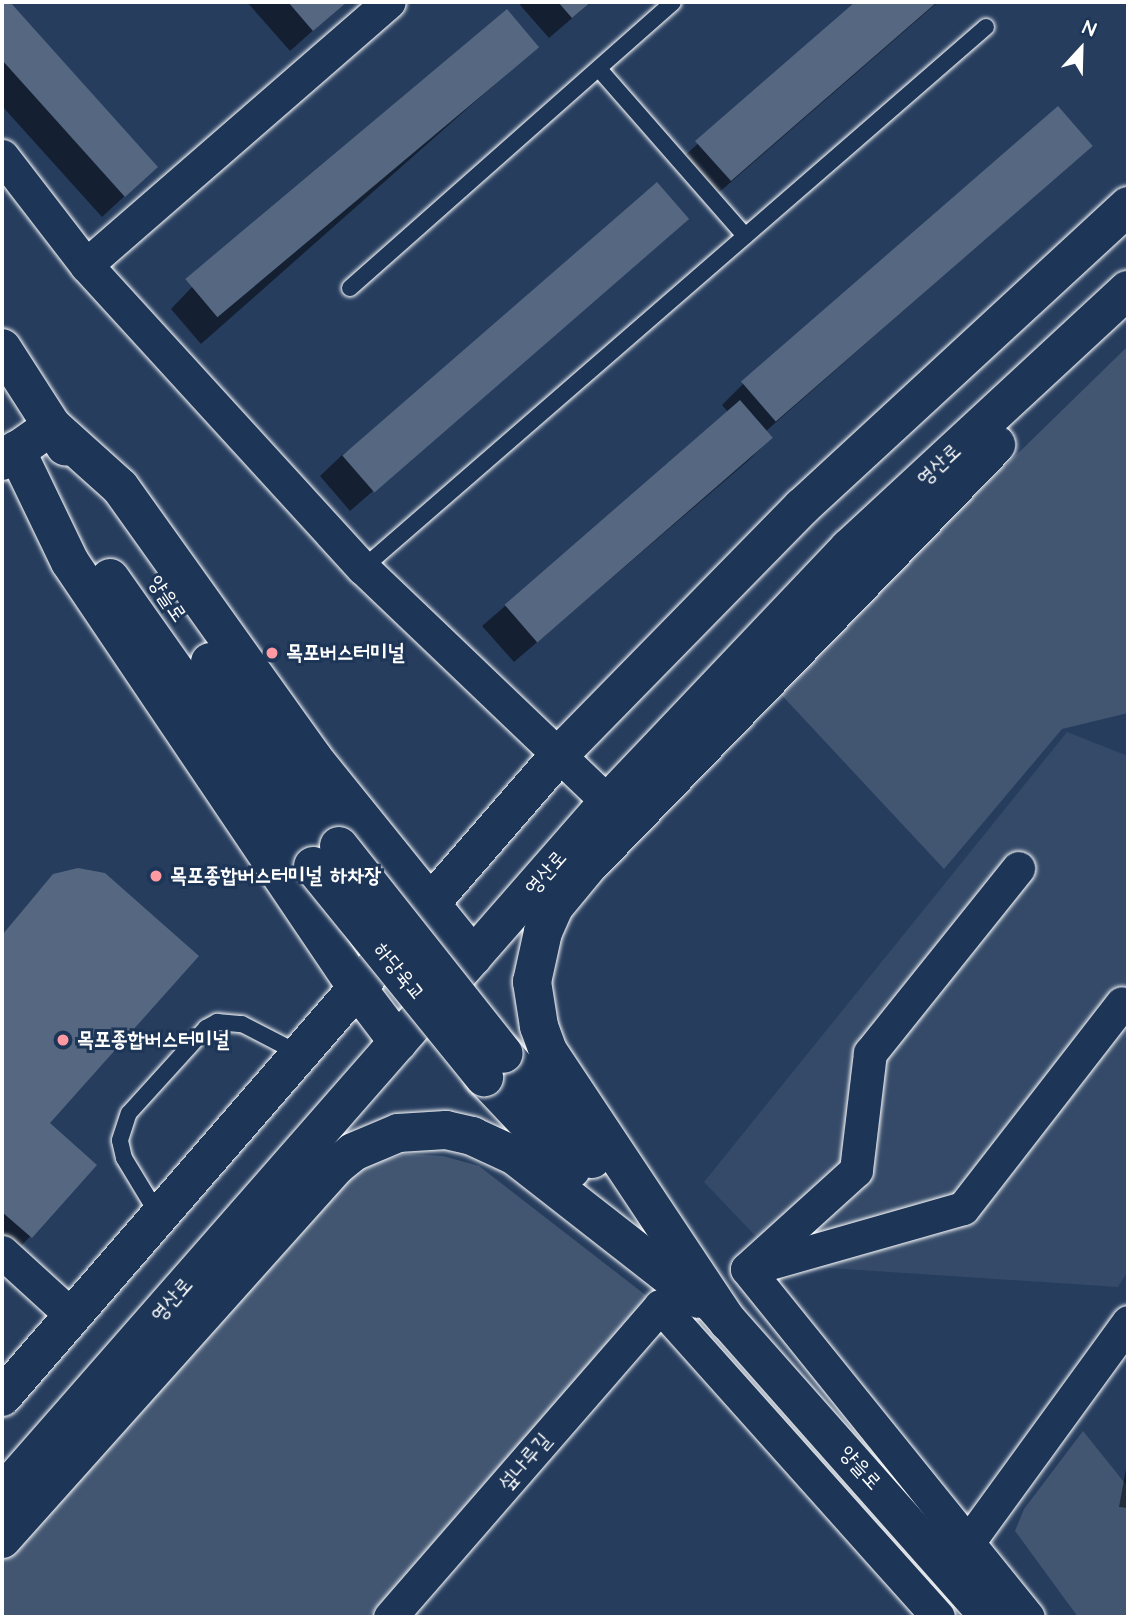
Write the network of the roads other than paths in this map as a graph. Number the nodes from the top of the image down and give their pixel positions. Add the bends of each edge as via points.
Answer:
1 (389, 2) edge
2 (673, 2) edge
3 (986, 27) dead end
4 (598, 69) junction
5 (2, 156) edge
6 (1128, 206) edge
7 (745, 236) junction
8 (86, 265) junction
9 (350, 288) dead end
10 (1128, 289) edge
11 (1128, 309) edge
12 (2, 348) edge
13 (52, 426) junction
14 (7, 446) edge
15 (363, 568) junction
16 (561, 753) junction
17 (608, 802) junction
18 (326, 856) junction
19 (1018, 868) dead end
20 (431, 904) junction
21 (474, 956) junction
22 (357, 988) junction
23 (1122, 1003) dead end
24 (398, 1042) junction
25 (300, 1054) junction
26 (494, 1066) joint
27 (160, 1216) junction
28 (2, 1252) edge
29 (747, 1269) junction
30 (72, 1316) junction
31 (728, 1322) junction
32 (1128, 1322) edge
33 (2, 1397) edge
34 (2, 1494) edge
35 (2, 1539) edge
36 (959, 1554) junction
37 (390, 1617) edge
38 (938, 1617) edge
39 (990, 1617) edge
40 (1028, 1617) edge

1 - 8 street
2 - 4 lane
3 - 7 lane
4 - 7 lane
4 - 9 lane
5 - 8 street
6 - 16 street via 802,507
7 - 15 lane
8 - 15 street
10 - 17 street, 영산로 via 849,548
11 - 31 street via 587,867 554,907 543,932 532,982 548,1051
12 - 13 street, 양을로
13 - 14 street
13 - 18 street, 양을로
13 - 20 street via 120,487 313,758
14 - 18 street, 양을로
14 - 22 street via 70,562
15 - 16 street
16 - 17 street
16 - 20 street
17 - 21 street, 영산로
18 - 26 street, 하당육교, bridge
19 - 29 street via 870,1053 856,1170
20 - 21 street
20 - 22 street
21 - 24 street, 영산로
22 - 24 street
22 - 25 street
23 - 29 street via 963,1208
24 - 34 street, 영산로
25 - 27 street
25 - 27 lane via 243,1024 217,1022 206,1028 129,1113 120,1140 124,1158
26 - 31 street, 양을로
27 - 30 street
28 - 30 street
29 - 36 street
30 - 33 street
31 - 35 street via 515,1156 446,1130 398,1133 353,1152 336,1166
31 - 36 street, 양을로
32 - 36 street
36 - 38 street
36 - 39 street, 양을로
36 - 40 street
37 - 38 street, 섶나루길 via 660,1306

